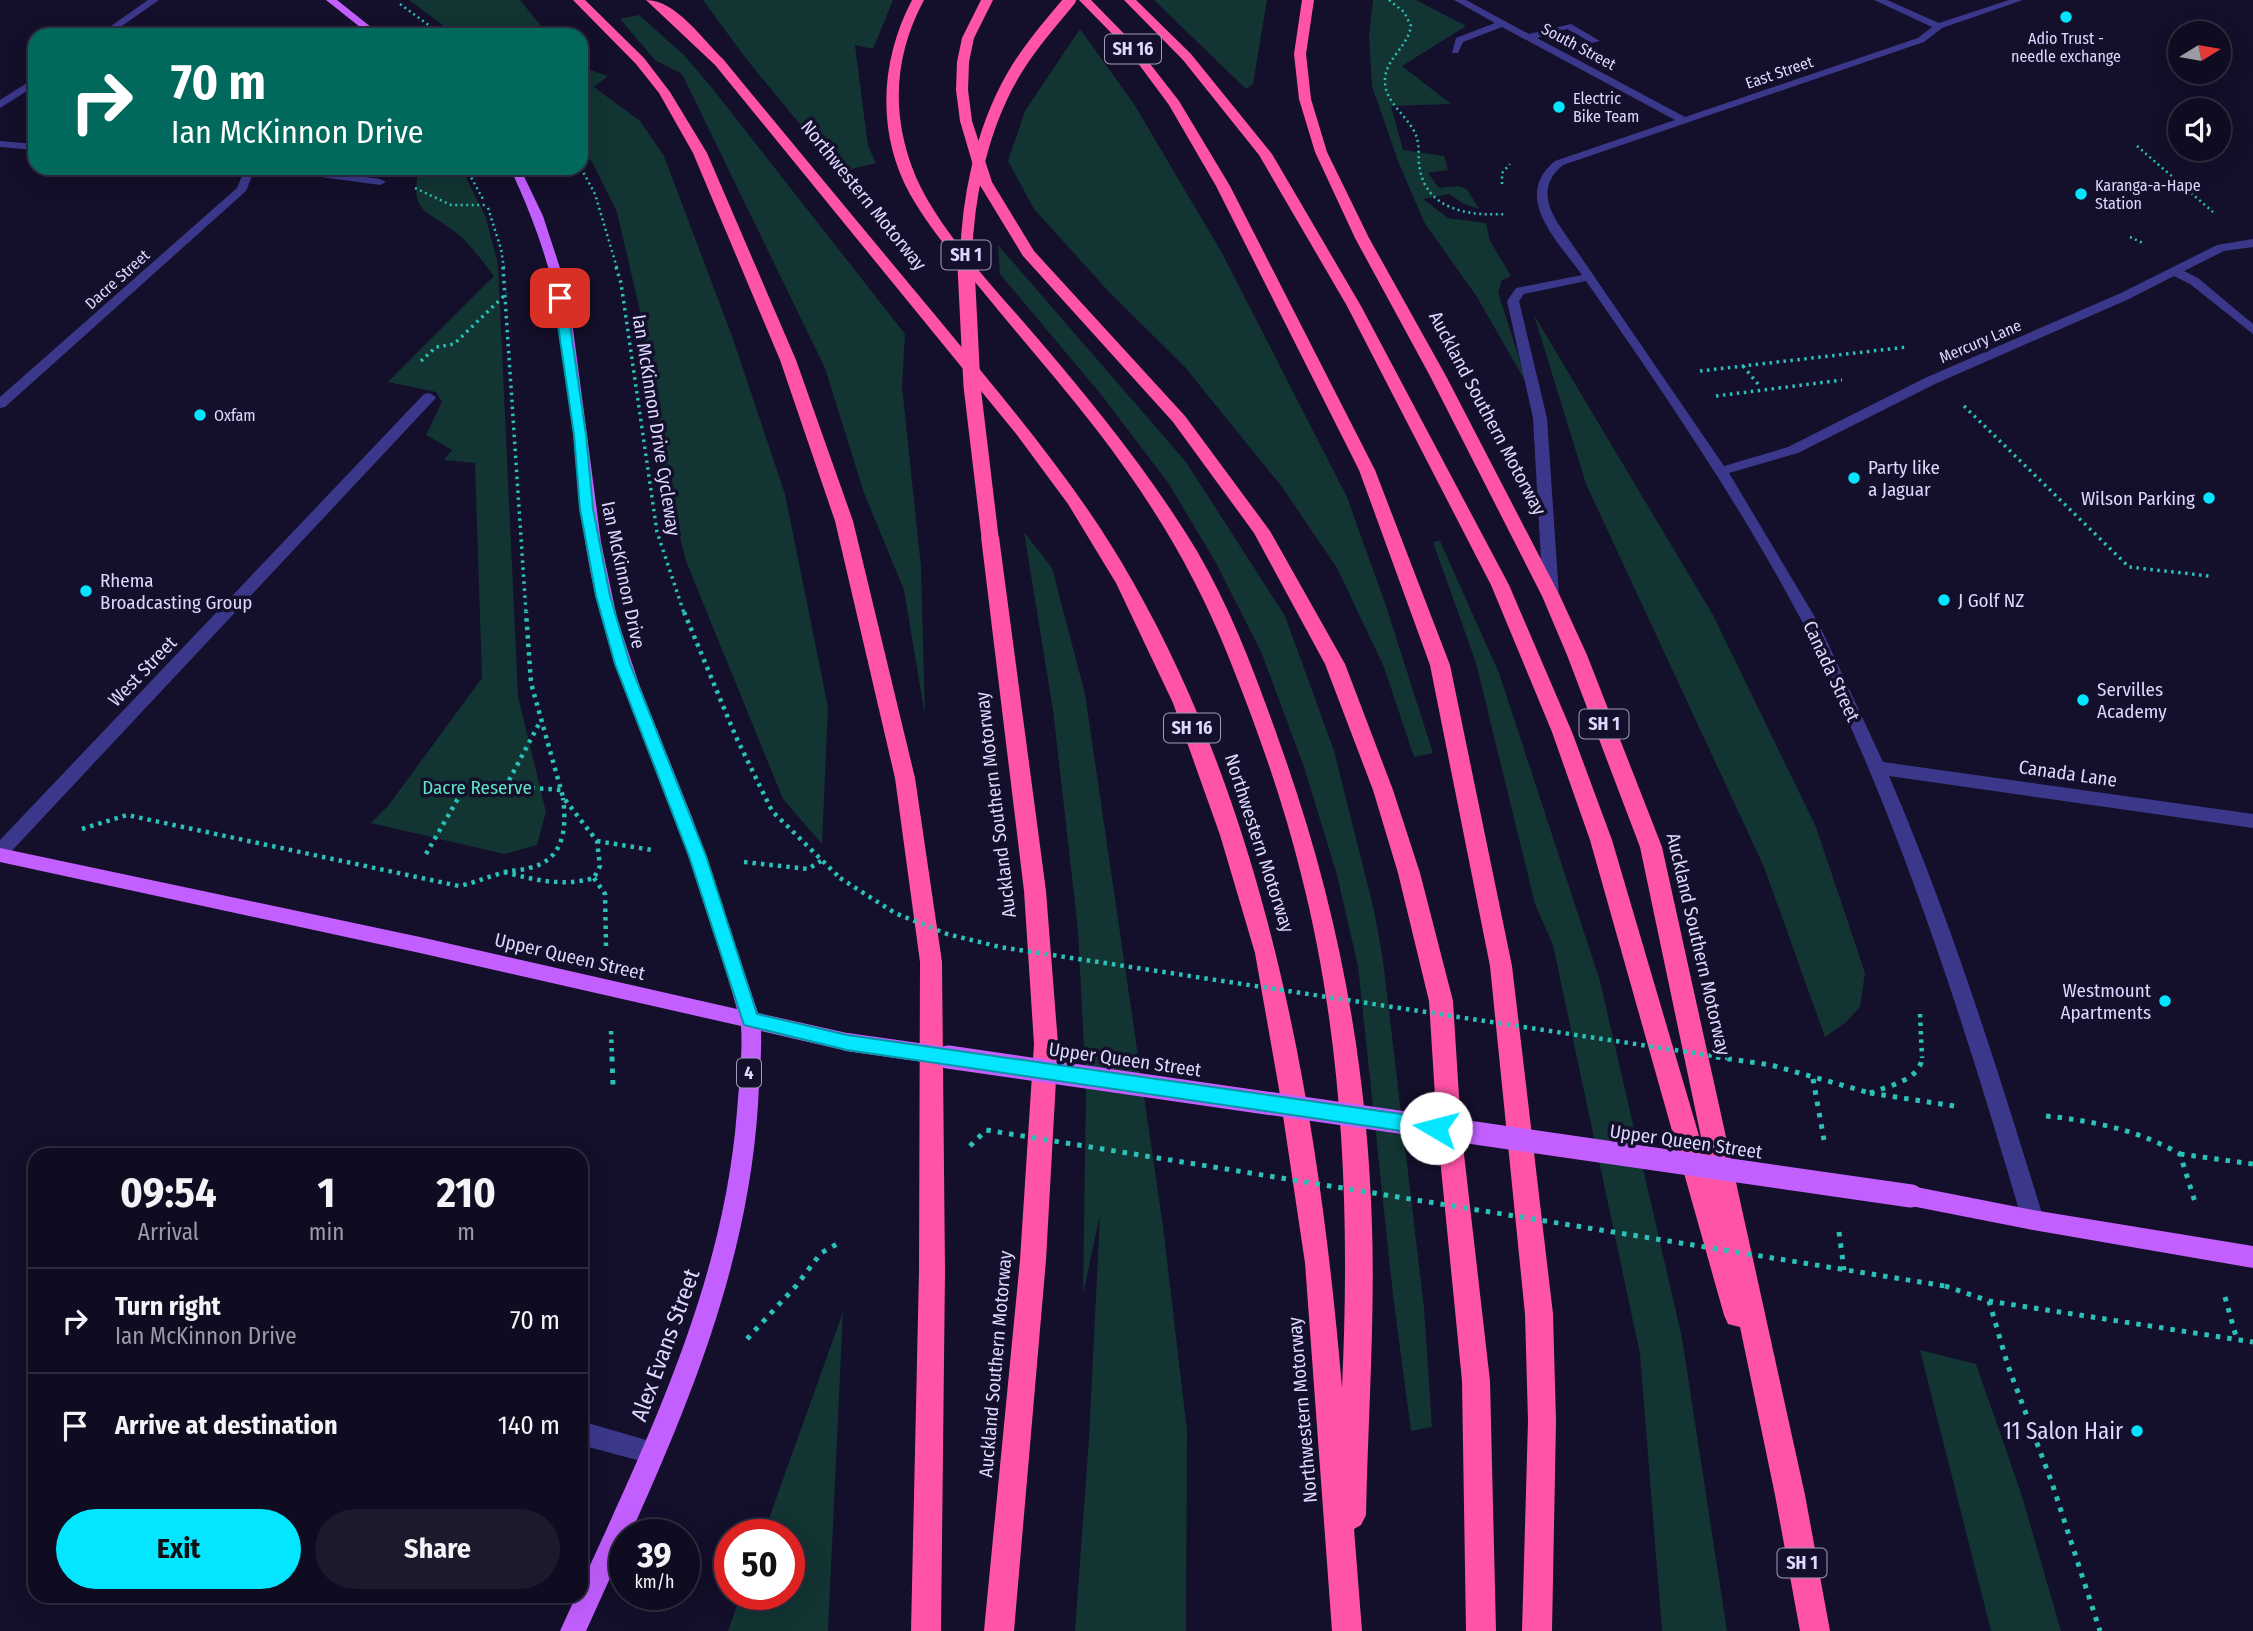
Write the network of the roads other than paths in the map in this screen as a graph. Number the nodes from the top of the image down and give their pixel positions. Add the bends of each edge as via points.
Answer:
1 (154, 0) edge
2 (331, 0) edge
3 (579, 0) edge
4 (652, 0) edge
5 (987, 0) edge
6 (1070, 0) edge
7 (1085, 0) edge
8 (1130, 0) edge
9 (1308, 0) edge
10 (1459, 0) edge
11 (1879, 0) edge
12 (2018, 0) edge
13 (916, 2) edge
14 (1504, 23) junction
15 (1938, 26) junction
16 (113, 28) edge
17 (367, 28) edge
18 (1529, 37) junction
19 (1595, 41) dead end
20 (1455, 51) dead end
21 (28, 86) edge
22 (0, 105) edge
23 (1684, 120) junction
24 (0, 144) edge
25 (28, 146) edge
26 (1548, 170) joint
27 (244, 175) edge
28 (331, 175) edge
29 (518, 175) edge
30 (380, 181) dead end
31 (2253, 243) edge
32 (2176, 272) junction
33 (1589, 277) junction
34 (2253, 330) edge
35 (429, 397) dead end
36 (0, 404) edge
37 (1720, 471) junction
38 (1551, 596) junction
39 (1877, 768) junction
40 (2253, 821) edge
41 (0, 854) edge
42 (750, 1020) junction
43 (2033, 1220) junction
44 (2253, 1257) edge
45 (588, 1435) edge
46 (652, 1452) junction
47 (1790, 1495) junction
48 (588, 1597) edge
49 (585, 1603) edge
50 (1347, 1627) edge
51 (573, 1631) edge
52 (926, 1631) edge
53 (999, 1631) edge
54 (1481, 1631) edge
55 (1537, 1631) edge
56 (1815, 1631) edge

1 - 16 street
2 - 17 main road
3 - 52 highway via 610,28 664,92 700,153 788,360 844,521 905,778 931,962
4 - 50 highway, Northwestern Motorway / SH 16 via 719,62 1023,432 1075,502 1125,583 1183,703 1231,835 1266,953 1291,1089 1318,1263
5 - 54 highway via 968,37 962,90 966,121 985,182 1028,253 1179,419 1261,531 1335,664 1409,873 1441,1001 1449,1128 1476,1381
6 - 53 highway, Auckland Southern Motorway / SH 1, bridge via 1011,79 984,146 966,224 972,386 1035,891 1046,1044
7 - 55 highway, SH 16 via 1133,50 1175,104 1223,186 1367,470 1440,665 1501,966 1539,1314 1542,1421
8 - 47 highway via 1188,57 1265,154 1360,318 1500,585 1562,732 1601,840
9 - 38 highway, Auckland Southern Motorway / SH 1 via 1300,54 1304,99 1321,152
10 - 14 street, South Street
11 - 15 street
12 - 15 street, East Street
13 - 50 highway via 896,52 890,99 900,155 916,194 988,292 1121,451 1177,533 1222,615 1299,826 1322,917 1343,1034 1359,1228
14 - 18 street, South Street
14 - 20 street via 1459,40
15 - 23 street, East Street via 1921,40
18 - 19 street via 1568,26
18 - 23 street, South Street
21 - 22 street
23 - 26 street, East Street via 1578,155
24 - 25 street
26 - 33 street, Canada Street via 1540,194 1543,210
27 - 36 street, Dacre Street via 242,189
28 - 30 street
29 - 42 main road, Ian McKinnon Drive / 4 via 538,217 557,280 587,509 615,640 698,856
31 - 32 street, Mercury Lane via 2221,248
32 - 34 street via 2194,281
32 - 37 street, Mercury Lane via 1930,382 1793,450
33 - 37 street, Canada Street
33 - 38 street via 1520,291 1514,301 1540,418
35 - 41 street, West Street
37 - 39 street, Canada Street via 1811,624
38 - 47 highway, Auckland Southern Motorway / SH 1 via 1651,847
39 - 40 street, Canada Lane
39 - 43 street, Canada Street via 1949,954
41 - 42 main road, Upper Queen Street
42 - 43 main road, Upper Queen Street, bridge via 847,1042 1911,1196
42 - 46 main road, Alex Evans Street / 4 via 749,1126 734,1217 712,1308
43 - 44 main road, Upper Queen Street
45 - 46 street
46 - 48 main road, Alex Evans Street
47 - 56 highway, Auckland Southern Motorway / SH 1
49 - 51 main road, Alex Evans Street

